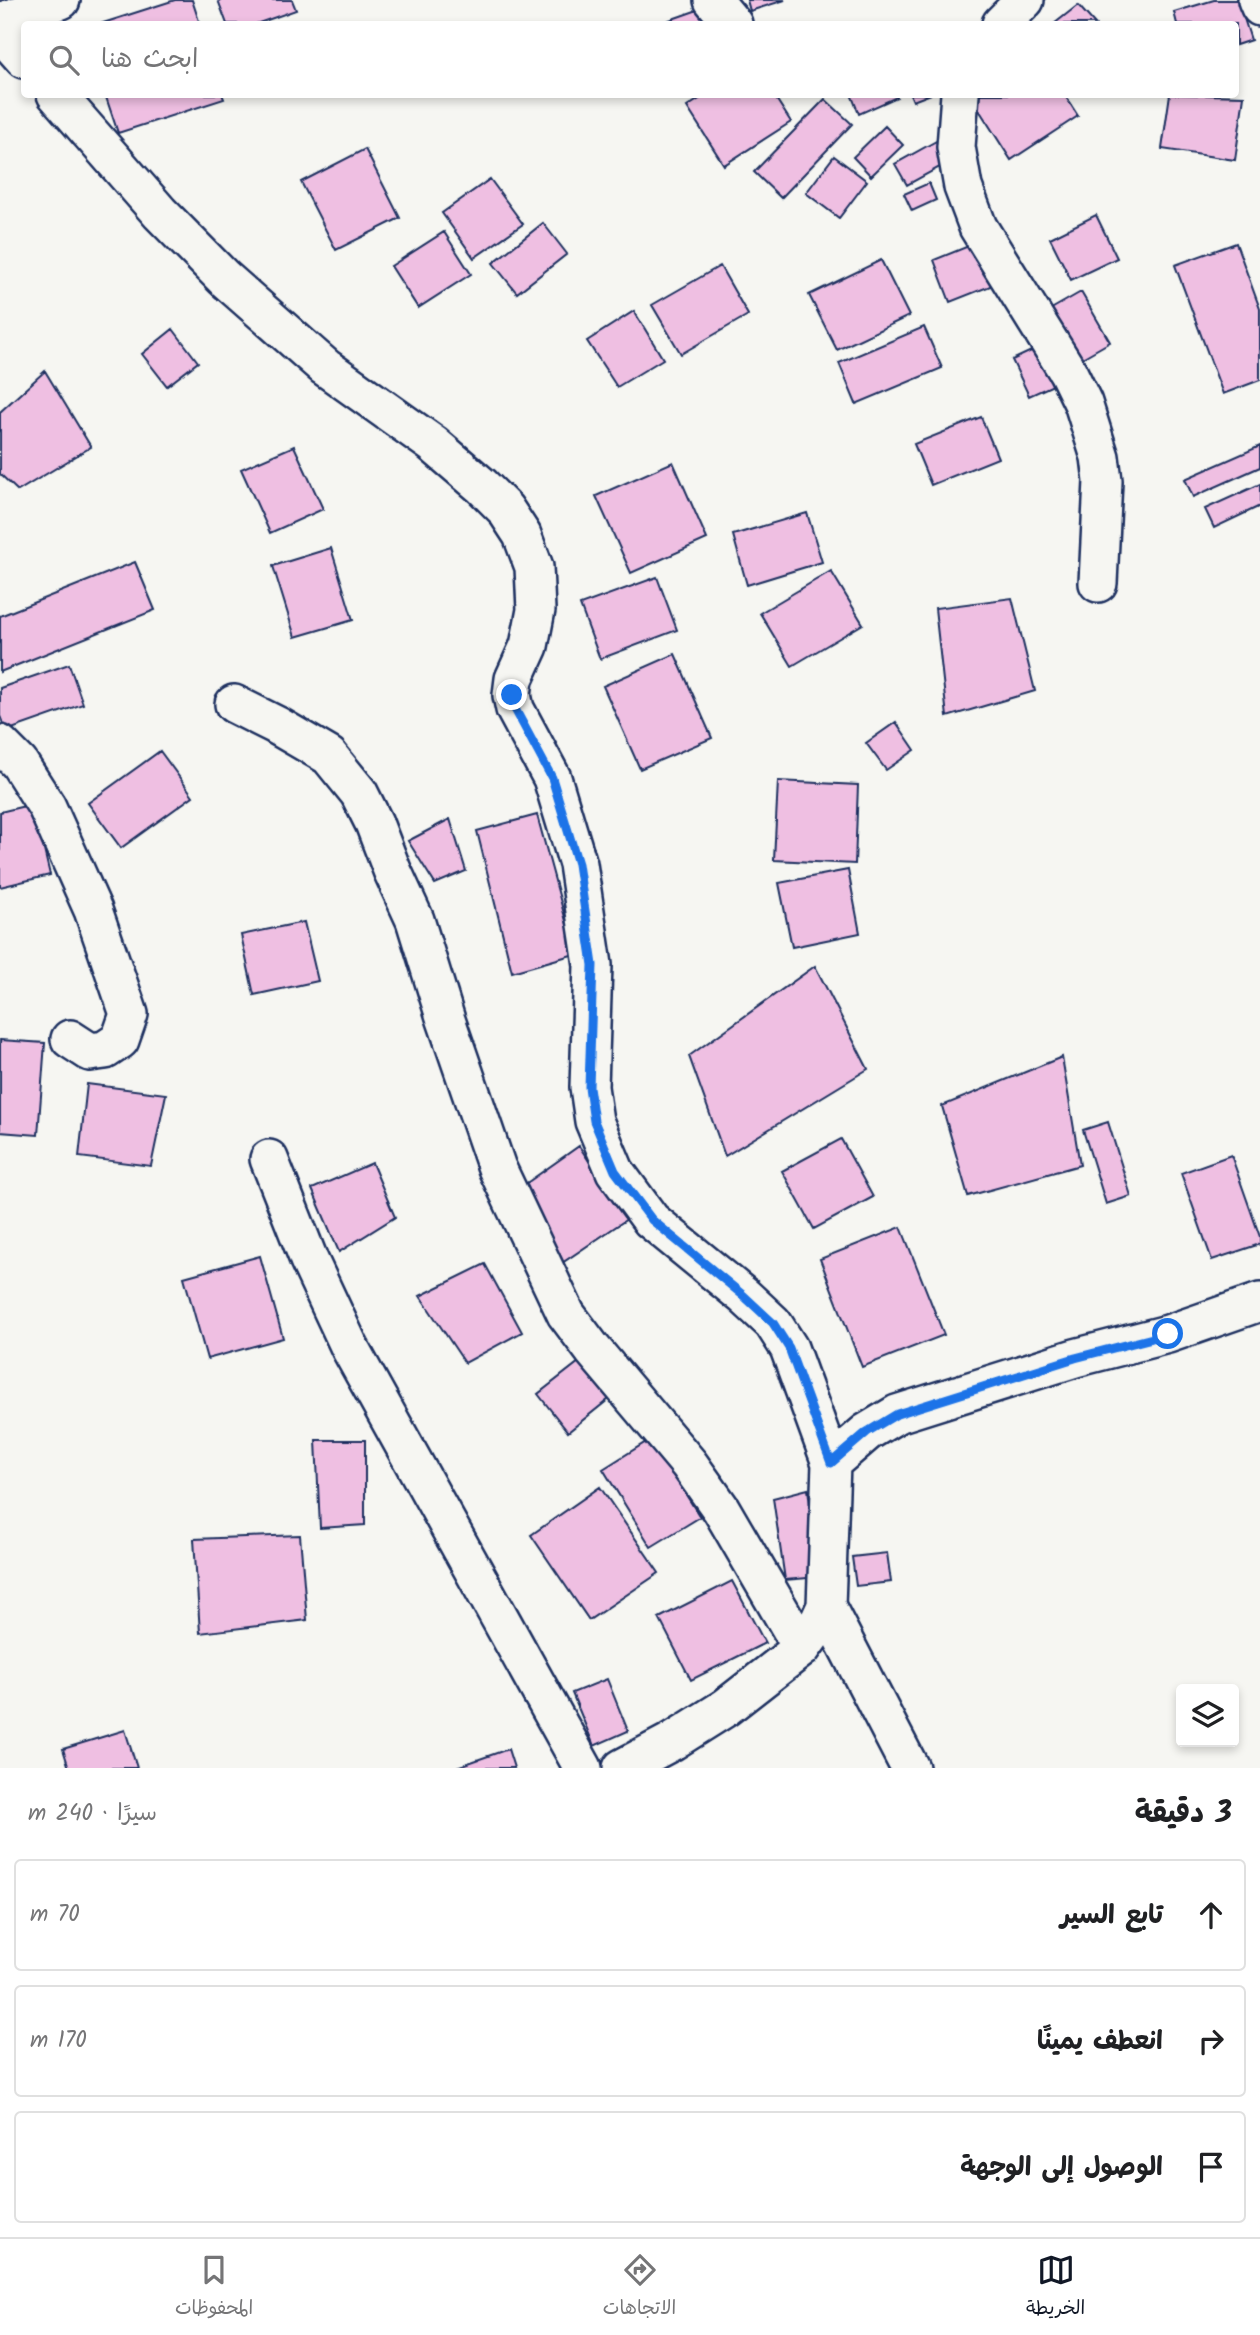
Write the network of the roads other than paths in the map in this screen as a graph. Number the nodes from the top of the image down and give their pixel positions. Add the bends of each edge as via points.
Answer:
1 (61, 0) edge
2 (713, 0) edge
3 (1025, 0) edge
4 (1257, 0) edge
5 (1260, 7) edge
6 (730, 21) edge
7 (1004, 21) edge
8 (0, 22) edge
9 (0, 32) edge
10 (21, 56) edge
11 (59, 98) edge
12 (960, 98) edge
13 (1098, 583) dead end
14 (234, 704) dead end
15 (0, 744) edge
16 (70, 1039) dead end
17 (269, 1159) dead end
18 (1260, 1302) edge
19 (831, 1463) junction
20 (826, 1606) junction
21 (802, 1648) junction
22 (583, 1768) edge
23 (622, 1768) edge
24 (910, 1768) edge

1 - 8 street
2 - 6 street
3 - 7 street
4 - 5 street
9 - 10 street
11 - 19 street via 160,213 233,287 325,367 433,444 497,501 522,535 534,568 536,610 512,695 552,778 578,864 593,965 589,1087 594,1121 615,1171 652,1220 773,1323 789,1348
12 - 13 street via 956,147 963,187 978,227 1068,372 1100,457
14 - 21 street via 329,756 359,793 415,920 497,1168 566,1314 722,1509
15 - 16 street via 19,763 47,807 93,909 129,1014 120,1040 105,1050 90,1052
17 - 22 street via 350,1348
18 - 19 street via 897,1414
19 - 20 street
20 - 21 street
20 - 24 street
21 - 23 street via 725,1708

